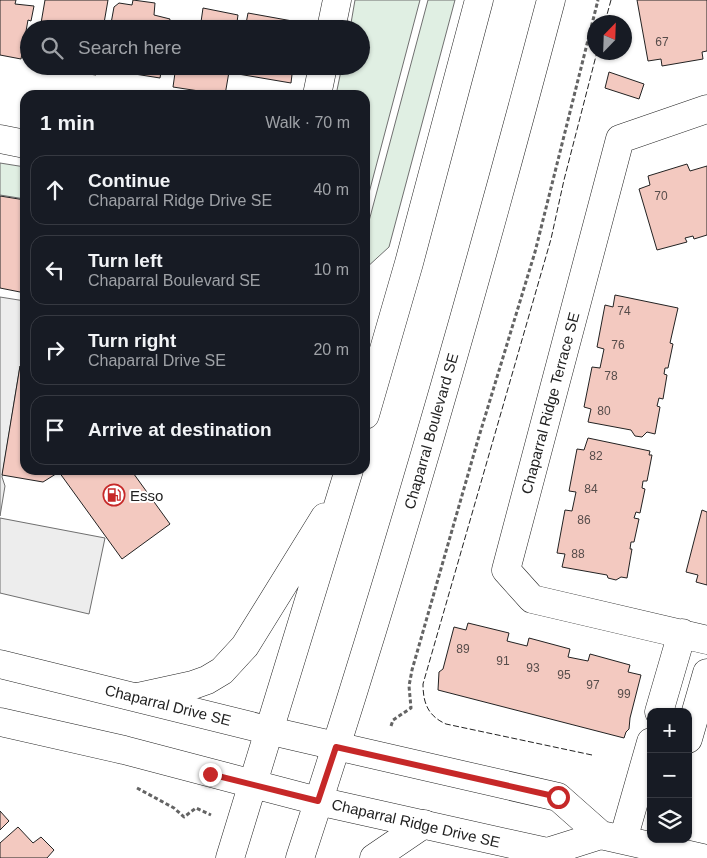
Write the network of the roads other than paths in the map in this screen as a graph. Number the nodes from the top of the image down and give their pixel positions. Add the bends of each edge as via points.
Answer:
1 (337, 0) edge
2 (479, 0) edge
3 (551, 0) edge
4 (333, 20) edge
5 (321, 75) edge
6 (318, 90) edge
7 (707, 109) edge
8 (0, 139) edge
9 (20, 143) edge
10 (370, 399) edge
11 (347, 478) edge
12 (694, 636) edge
13 (0, 664) edge
14 (707, 673) edge
15 (138, 697) junction
16 (661, 708) edge
17 (0, 722) edge
18 (692, 725) edge
19 (271, 732) junction
20 (336, 747) junction
21 (647, 752) edge
22 (254, 785) junction
23 (318, 801) junction
24 (424, 824) junction
25 (612, 838) junction
26 (647, 842) edge
27 (658, 843) edge
28 (230, 858) edge
29 (300, 858) edge
30 (374, 858) edge
31 (702, 858) edge

1 - 4 street
2 - 10 street
3 - 20 street, Chaparral Boulevard SE via 497,205 372,635
5 - 6 street
7 - 12 street, Chaparral Ridge Terrace SE via 620,139 506,570 532,599
8 - 9 street
11 - 15 street via 262,619 222,671 178,690
11 - 19 street
12 - 16 street, Chaparral Ridge Terrace SE
13 - 15 street, Chaparral Drive SE
14 - 18 street
15 - 19 street, Chaparral Drive SE
17 - 22 street via 124,750
19 - 20 street, Chaparral Drive SE
19 - 22 street
20 - 23 street, Chaparral Boulevard SE
20 - 25 street via 558,797
21 - 25 street
22 - 23 street
22 - 28 street
23 - 24 street, Chaparral Ridge Drive SE
23 - 29 street, Chaparral Boulevard SE
24 - 25 street, Chaparral Ridge Drive SE via 547,852
24 - 30 street
25 - 26 street
27 - 31 street

